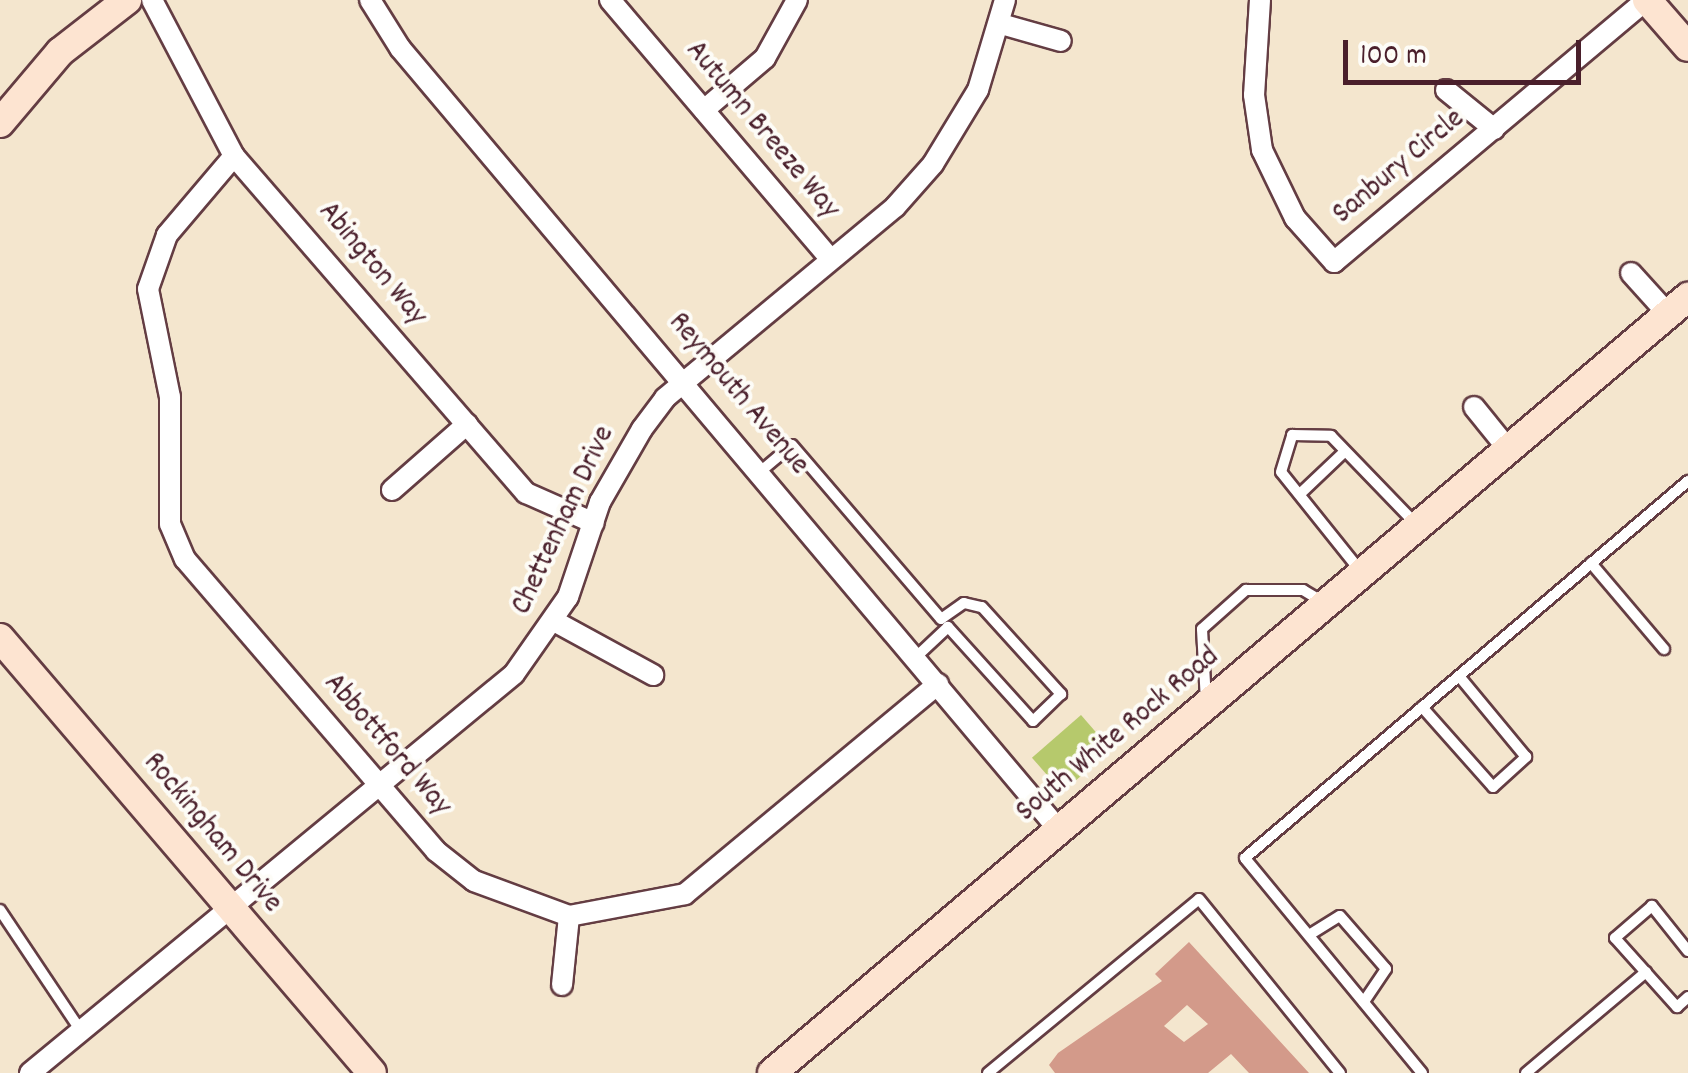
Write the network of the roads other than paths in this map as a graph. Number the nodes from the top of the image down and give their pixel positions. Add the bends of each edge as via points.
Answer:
1 (126, 0) edge
2 (152, 0) edge
3 (370, 0) edge
4 (610, 0) edge
5 (797, 0) edge
6 (1005, 0) edge
7 (1260, 0) edge
8 (1646, 0) edge
9 (1001, 24) junction
10 (1061, 41) dead end
11 (1688, 46) edge
12 (1446, 90) dead end
13 (704, 110) junction
14 (0, 123) edge
15 (1494, 129) junction
16 (234, 156) junction
17 (827, 254) junction
18 (1631, 273) dead end
19 (1678, 306) edge
20 (686, 380) junction
21 (1474, 407) dead end
22 (467, 424) junction
23 (1508, 449) junction
24 (1342, 454) junction
25 (761, 471) junction
26 (1688, 481) edge
27 (392, 490) dead end
28 (1302, 492) junction
29 (594, 523) junction
30 (1418, 526) junction
31 (1591, 563) junction
32 (1362, 573) junction
33 (1326, 604) junction
34 (554, 621) junction
35 (945, 623) junction
36 (0, 638) edge
37 (1664, 649) dead end
38 (916, 657) junction
39 (653, 675) dead end
40 (1459, 676) junction
41 (938, 684) junction
42 (1206, 706) junction
43 (1422, 707) junction
44 (381, 786) junction
45 (1060, 830) junction
46 (0, 910) edge
47 (233, 911) junction
48 (569, 916) junction
49 (1309, 935) junction
50 (1688, 951) edge
51 (1646, 972) junction
52 (562, 985) dead end
53 (1688, 997) edge
54 (1364, 1002) junction
55 (82, 1032) junction
56 (30, 1073) edge
57 (372, 1073) edge
58 (772, 1073) edge
59 (988, 1073) edge
60 (1340, 1073) edge
61 (1422, 1073) edge
62 (1526, 1073) edge

1 - 14 street via 60,52
2 - 16 street, Abington Way
3 - 20 street, Reymouth Avenue via 400,48
4 - 13 street, Autumn Breeze Way
5 - 13 street via 765,58
6 - 9 street, Chettenham Drive
7 - 15 street, Sanbury Circle via 1254,95 1262,150 1284,202 1334,262
8 - 11 street
8 - 15 street, Sanbury Circle
9 - 10 street
9 - 17 street, Chettenham Drive via 978,90 933,164 895,206
12 - 15 street, Sanbury Circle
13 - 17 street, Autumn Breeze Way
16 - 22 street, Abington Way
16 - 44 street, Abbottford Way via 167,235 148,289 170,397 170,524 186,559
17 - 20 street, Chettenham Drive
18 - 19 street, South White Rock Road
19 - 23 street, South White Rock Road
20 - 25 street, Reymouth Avenue
20 - 29 street, Chettenham Drive via 642,429
21 - 23 street
22 - 27 street
22 - 29 street, Abington Way via 540,504
23 - 30 street, South White Rock Road
24 - 28 lane
24 - 28 lane via 1322,431 1285,442 1280,472
24 - 30 lane
25 - 35 lane via 792,445
25 - 38 street, Reymouth Avenue
26 - 31 lane
28 - 32 lane
29 - 34 street, Chettenham Drive
30 - 32 street, South White Rock Road
31 - 37 lane
31 - 40 lane
32 - 33 street, South White Rock Road
33 - 42 street, South White Rock Road
33 - 42 lane via 1303,590 1246,590 1202,628
34 - 39 street
34 - 44 street, Chettenham Drive via 514,674
35 - 35 lane via 1033,721 1061,694 982,607 964,603
35 - 38 lane
36 - 47 street, Rockingham Drive
38 - 41 street, Reymouth Avenue
40 - 43 lane
40 - 43 lane via 1526,757 1493,787
41 - 45 street, Reymouth Avenue
41 - 48 street via 685,894
42 - 45 street, South White Rock Road
43 - 49 lane via 1245,858
44 - 47 street, Chettenham Drive
44 - 48 street, Abbottford Way via 474,882
45 - 58 street, South White Rock Road
46 - 55 lane
47 - 55 street, Chettenham Drive
47 - 57 street, Rockingham Drive
48 - 52 street
49 - 54 lane
49 - 54 lane via 1340,916 1386,969
50 - 51 lane via 1652,906 1615,938
51 - 53 lane via 1677,1006
51 - 62 lane
54 - 61 lane
55 - 56 street, Chettenham Drive
59 - 60 lane via 1199,899

